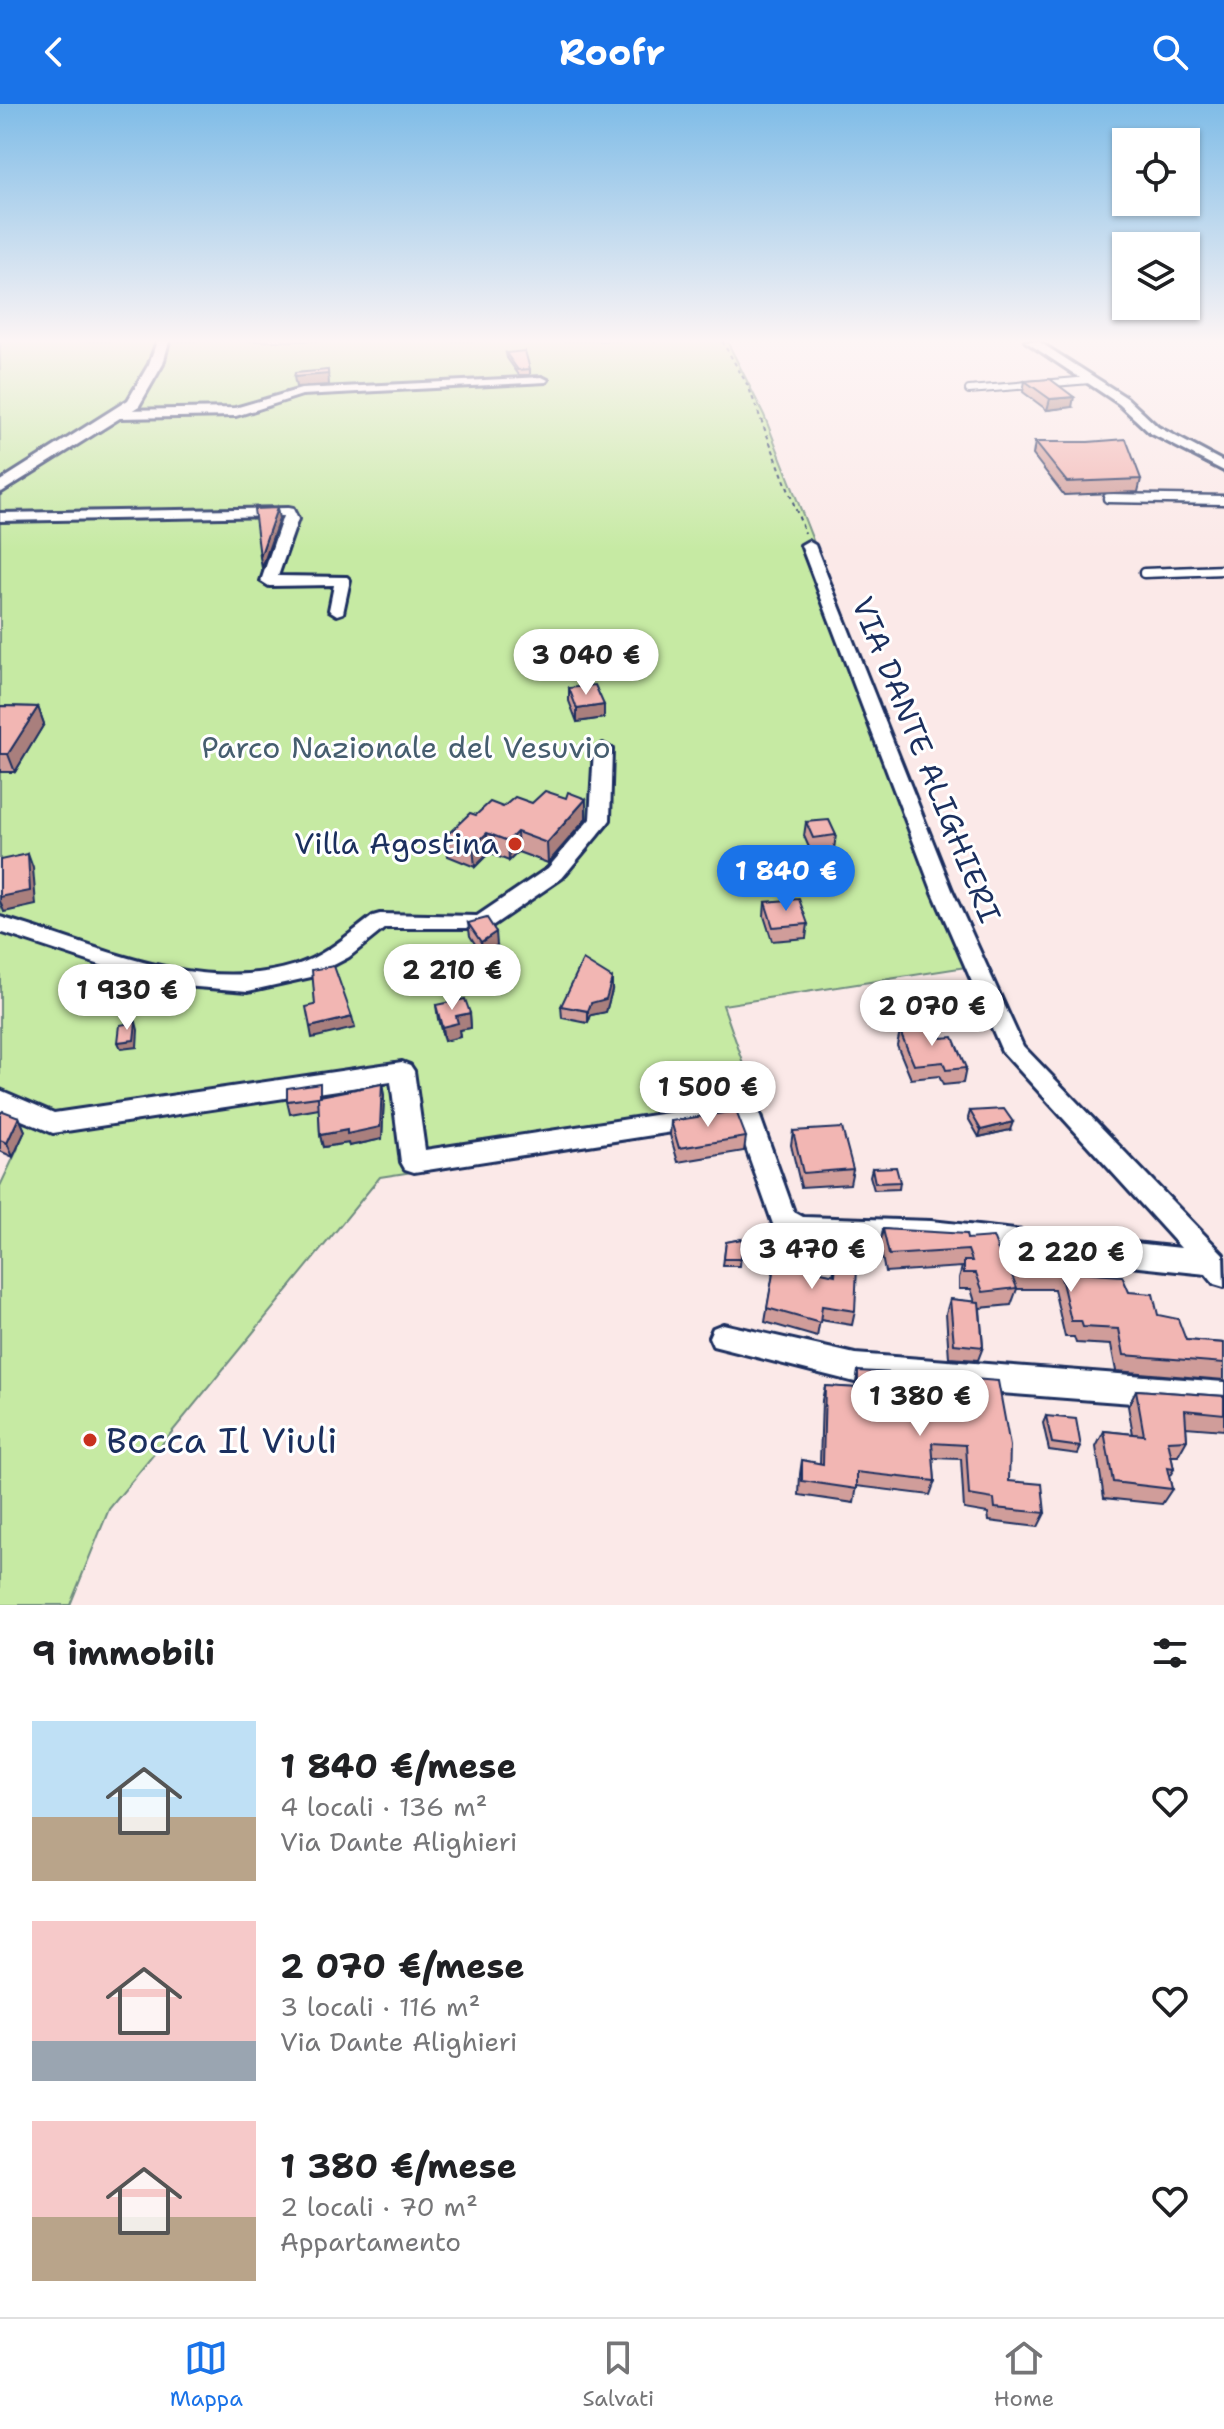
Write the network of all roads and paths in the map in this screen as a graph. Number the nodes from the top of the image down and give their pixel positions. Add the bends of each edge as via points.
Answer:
1 (123, 411) edge
2 (239, 411) edge
3 (758, 411) edge
4 (1134, 411) edge
5 (120, 414) junction
6 (1224, 467) edge
7 (0, 488) edge
8 (1108, 498) dead end
9 (1224, 500) edge
10 (0, 517) edge
11 (808, 545) joint
12 (1224, 570) edge
13 (1144, 573) dead end
14 (337, 610) dead end
15 (603, 749) dead end
16 (0, 924) edge
17 (0, 1100) edge
18 (1218, 1269) edge
19 (723, 1337) dead end
20 (1224, 1396) edge

1 - 5 street
2 - 5 street
3 - 11 path
4 - 6 street via 1154,430
5 - 7 street
8 - 9 lane
10 - 14 street via 288,512 291,519 269,581 342,580
11 - 18 street, VIA DANTE ALIGHIERI via 913,818 1014,1051
12 - 13 lane
15 - 16 street via 600,820 555,873 481,923 380,921 341,952 303,971 248,983 158,976
17 - 18 street via 53,1123 402,1071 414,1162 746,1111 783,1219 800,1228 931,1233
19 - 20 street via 855,1368

